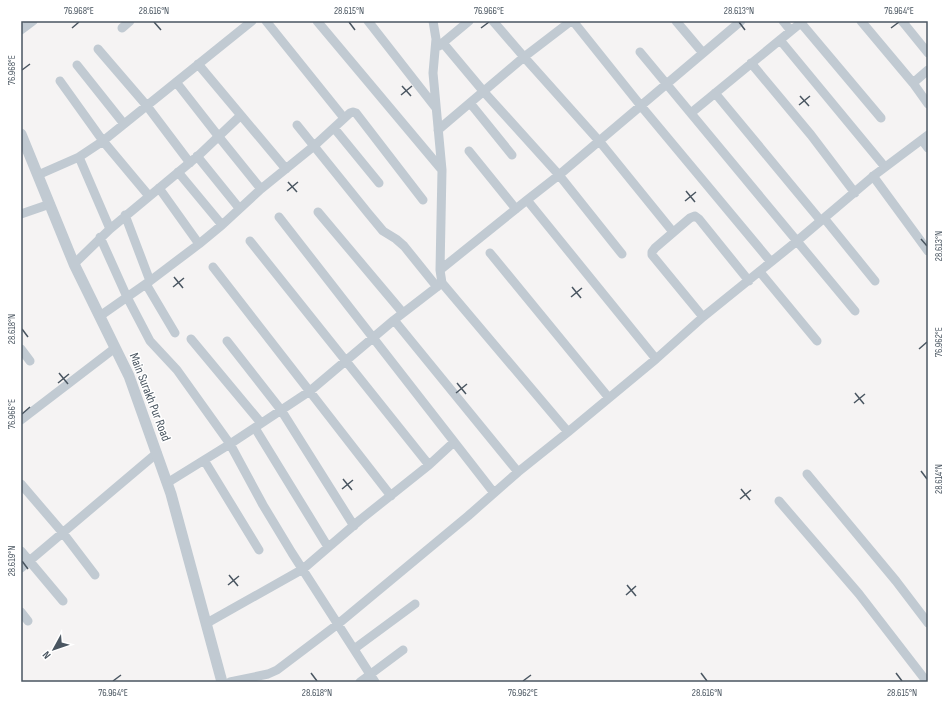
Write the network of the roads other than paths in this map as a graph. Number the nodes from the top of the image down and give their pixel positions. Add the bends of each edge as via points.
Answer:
1 (33, 21) edge
2 (130, 21) edge
3 (252, 21) edge
4 (266, 21) edge
5 (317, 21) edge
6 (368, 21) edge
7 (427, 21) edge
8 (469, 21) edge
9 (493, 21) edge
10 (572, 21) edge
11 (676, 21) edge
12 (783, 21) edge
13 (861, 21) edge
14 (902, 21) edge
15 (739, 22) edge
16 (802, 22) edge
17 (434, 26) edge
18 (22, 27) edge
19 (122, 28) dead end
20 (791, 31) junction
21 (780, 40) junction
22 (443, 43) junction
23 (435, 49) junction
24 (98, 50) dead end
25 (640, 52) dead end
26 (703, 53) junction
27 (928, 53) edge
28 (524, 57) junction
29 (751, 63) junction
30 (198, 64) junction
31 (77, 65) dead end
32 (928, 70) edge
33 (60, 81) dead end
34 (176, 82) junction
35 (913, 83) junction
36 (666, 84) junction
37 (484, 92) junction
38 (715, 93) junction
39 (470, 103) junction
40 (928, 104) edge
41 (147, 106) junction
42 (641, 106) junction
43 (436, 109) junction
44 (691, 113) junction
45 (240, 116) junction
46 (344, 118) junction
47 (881, 118) dead end
48 (124, 124) junction
49 (298, 126) dead end
50 (334, 128) junction
51 (438, 130) junction
52 (21, 134) edge
53 (219, 137) junction
54 (925, 137) edge
55 (103, 141) junction
56 (600, 142) junction
57 (314, 146) junction
58 (928, 148) edge
59 (469, 151) dead end
60 (512, 155) dead end
61 (79, 157) junction
62 (193, 160) junction
63 (885, 167) junction
64 (286, 169) junction
65 (442, 170) junction
66 (178, 172) junction
67 (38, 174) junction
68 (560, 175) junction
69 (873, 176) junction
70 (379, 183) dead end
71 (160, 188) junction
72 (261, 189) junction
73 (855, 193) junction
74 (149, 196) junction
75 (423, 200) dead end
76 (527, 200) junction
77 (50, 204) junction
78 (239, 208) junction
79 (516, 209) junction
80 (318, 212) dead end
81 (21, 214) edge
82 (125, 215) junction
83 (279, 217) dead end
84 (823, 220) junction
85 (222, 225) junction
86 (110, 229) junction
87 (673, 232) junction
88 (100, 237) junction
89 (250, 241) dead end
90 (797, 241) junction
91 (199, 244) junction
92 (928, 250) edge
93 (490, 253) dead end
94 (622, 254) dead end
95 (771, 262) junction
96 (74, 264) junction
97 (213, 266) dead end
98 (440, 270) junction
99 (760, 272) junction
100 (749, 280) junction
101 (875, 281) dead end
102 (148, 283) junction
103 (440, 285) junction
104 (127, 297) junction
105 (855, 311) dead end
106 (404, 313) junction
107 (100, 316) junction
108 (703, 317) junction
109 (394, 320) junction
110 (175, 333) dead end
111 (372, 338) junction
112 (192, 339) dead end
113 (227, 341) dead end
114 (817, 341) dead end
115 (115, 348) junction
116 (21, 349) edge
117 (656, 359) junction
118 (30, 361) dead end
119 (346, 361) junction
120 (310, 391) junction
121 (609, 398) junction
122 (282, 410) junction
123 (21, 420) edge
124 (258, 426) junction
125 (568, 432) junction
126 (454, 442) junction
127 (230, 444) junction
128 (156, 454) junction
129 (204, 460) junction
130 (429, 465) junction
131 (518, 472) junction
132 (807, 474) dead end
133 (167, 483) junction
134 (21, 484) edge
135 (494, 493) junction
136 (391, 496) junction
137 (779, 501) dead end
138 (354, 526) junction
139 (63, 533) junction
140 (328, 547) junction
141 (259, 550) dead end
142 (21, 551) edge
143 (29, 561) junction
144 (21, 568) edge
145 (303, 569) junction
146 (95, 575) dead end
147 (63, 601) dead end
148 (415, 604) dead end
149 (21, 612) edge
150 (28, 621) dead end
151 (207, 623) junction
152 (928, 623) edge
153 (338, 624) junction
154 (354, 648) junction
155 (403, 650) dead end
156 (370, 673) junction
157 (269, 678) edge
158 (222, 682) edge
159 (230, 682) edge
160 (360, 682) edge
161 (376, 682) edge
162 (927, 682) edge

1 - 18 street
2 - 19 street
3 - 30 street
4 - 46 street
5 - 65 street
6 - 43 street
7 - 17 street
8 - 22 street
9 - 28 street
10 - 28 street
10 - 42 street
11 - 26 street
12 - 20 street
13 - 35 street
14 - 27 street
15 - 26 street
16 - 20 street
16 - 47 street
17 - 23 street
20 - 21 street
21 - 29 street
21 - 63 street
22 - 23 street
22 - 37 street
23 - 43 street via 433,73
24 - 41 street
25 - 36 street
26 - 36 street
28 - 37 street
28 - 56 street
29 - 38 street
29 - 73 street
30 - 34 street
30 - 45 street
31 - 48 street
32 - 35 street
33 - 55 street
34 - 41 street
34 - 53 street
35 - 40 street
36 - 42 street
36 - 44 street
37 - 39 street
37 - 68 street
38 - 44 street
38 - 84 street
39 - 51 street
39 - 60 street
41 - 48 street
41 - 62 street
42 - 56 street
42 - 95 street
43 - 51 street
44 - 90 street
45 - 53 street
45 - 64 street
46 - 50 street
46 - 75 street via 350,113 356,113
48 - 55 street
49 - 57 street
50 - 57 street
50 - 70 street
51 - 65 street
52 - 67 street, Main Surakh Pur Road
53 - 62 street
53 - 72 street
54 - 58 street
54 - 63 street
55 - 61 street
55 - 74 street
56 - 68 street
56 - 87 street
57 - 64 street
57 - 103 street via 383,231 404,246
59 - 79 street
61 - 67 street
61 - 86 street
62 - 66 street
62 - 78 street
63 - 69 street
64 - 72 street
65 - 98 street
66 - 71 street
66 - 85 street
67 - 77 street, Main Surakh Pur Road
68 - 76 street
68 - 94 street
69 - 73 street
69 - 92 street
71 - 74 street
71 - 91 street
72 - 78 street
73 - 84 street
74 - 82 street
76 - 79 street
76 - 117 street
77 - 81 street
77 - 96 street, Main Surakh Pur Road
78 - 85 street
79 - 98 street
80 - 106 street
82 - 86 street
82 - 102 street
83 - 111 street
84 - 90 street
84 - 101 street
85 - 91 street
86 - 88 street
87 - 100 street via 695,216
87 - 108 street via 652,254
88 - 96 street
88 - 104 street
89 - 119 street
90 - 95 street
90 - 105 street
91 - 102 street
93 - 121 street
95 - 99 street
96 - 107 street, Main Surakh Pur Road
97 - 120 street
98 - 103 street
99 - 100 street
99 - 114 street
100 - 108 street
102 - 104 street
102 - 110 street
103 - 106 street
103 - 125 street
104 - 107 street
104 - 127 street via 150,341 177,370
106 - 109 street
107 - 115 street, Main Surakh Pur Road
108 - 117 street
109 - 111 street
109 - 131 street
111 - 119 street
111 - 126 street
112 - 124 street
113 - 122 street
115 - 123 street
115 - 128 street, Main Surakh Pur Road via 129,376
116 - 118 street
117 - 121 street
119 - 120 street
119 - 130 street
120 - 122 street
120 - 136 street
121 - 125 street
122 - 124 street
122 - 138 street
124 - 127 street
124 - 140 street
125 - 131 street
126 - 130 street
126 - 135 street
127 - 129 street
127 - 145 street via 263,505
128 - 133 street, Main Surakh Pur Road
128 - 139 street
129 - 133 street
129 - 141 street
130 - 136 street
131 - 135 street
132 - 152 street
133 - 151 street, Main Surakh Pur Road
134 - 139 street
135 - 153 street
136 - 138 street
137 - 162 street via 859,594
138 - 140 street
139 - 143 street
139 - 146 street
140 - 145 street
142 - 143 street
143 - 144 street
143 - 147 street
145 - 151 street
145 - 153 street
148 - 154 street
149 - 150 street
151 - 158 street, Main Surakh Pur Road
153 - 154 street
153 - 157 street
154 - 156 street
155 - 156 street
156 - 160 street
156 - 161 street
157 - 159 street

